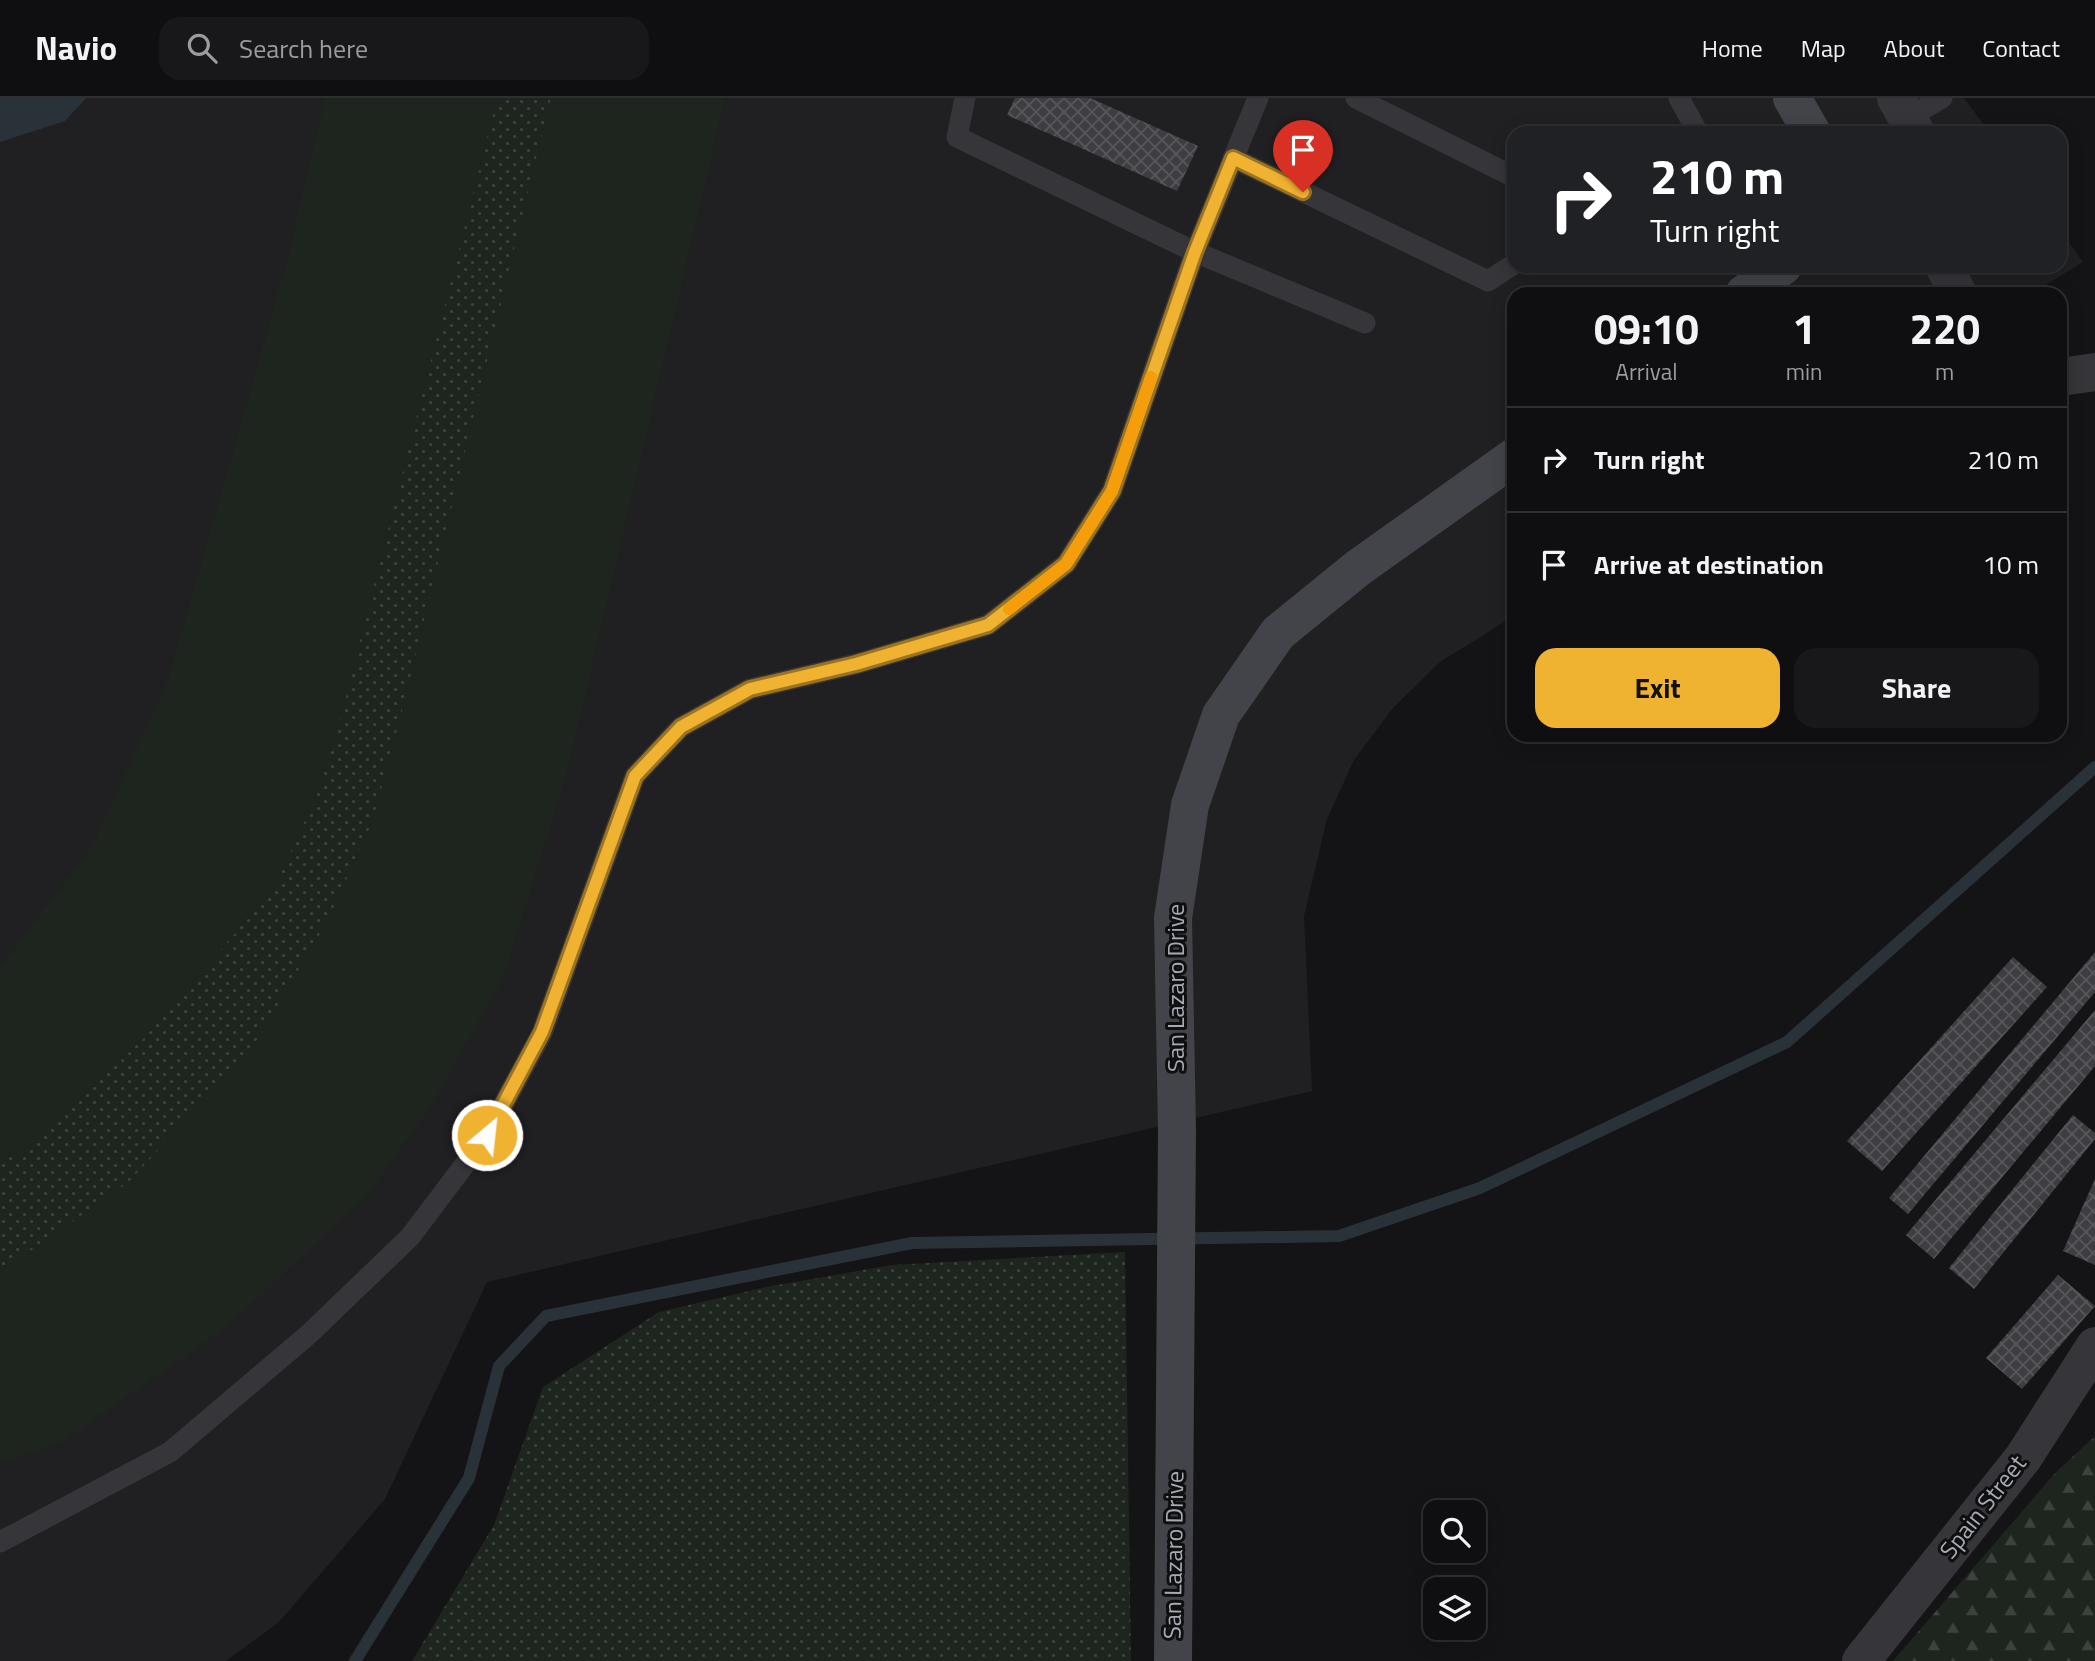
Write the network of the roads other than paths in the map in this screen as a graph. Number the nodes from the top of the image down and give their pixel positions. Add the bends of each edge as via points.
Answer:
1 (965, 98) edge
2 (1258, 98) edge
3 (1356, 98) edge
4 (1679, 98) edge
5 (1792, 98) edge
6 (1942, 98) edge
7 (1907, 116) edge
8 (1694, 126) edge
9 (1808, 126) edge
10 (1233, 158) junction
11 (1507, 174) edge
12 (1195, 252) junction
13 (1507, 269) edge
14 (1773, 273) edge
15 (1754, 287) edge
16 (1365, 323) dead end
17 (2095, 372) edge
18 (2067, 376) edge
19 (1507, 462) edge
20 (2095, 1346) edge
21 (0, 1542) edge
22 (1173, 1661) edge
23 (1861, 1661) edge

1 - 12 lane via 957,136
2 - 10 lane
3 - 11 lane
4 - 8 lane
5 - 9 street
6 - 7 lane
10 - 12 lane
10 - 13 lane via 1488,281
12 - 16 lane
12 - 21 lane via 1112,491 1066,564 988,625 750,689 681,727 635,776 536,1044 487,1135 410,1237 308,1335 170,1452
14 - 15 street
17 - 18 street
19 - 22 street, San Lazaro Drive via 1358,568 1278,633 1222,715 1190,805 1173,918 1177,1130
20 - 23 street, Spain Street via 2023,1458

